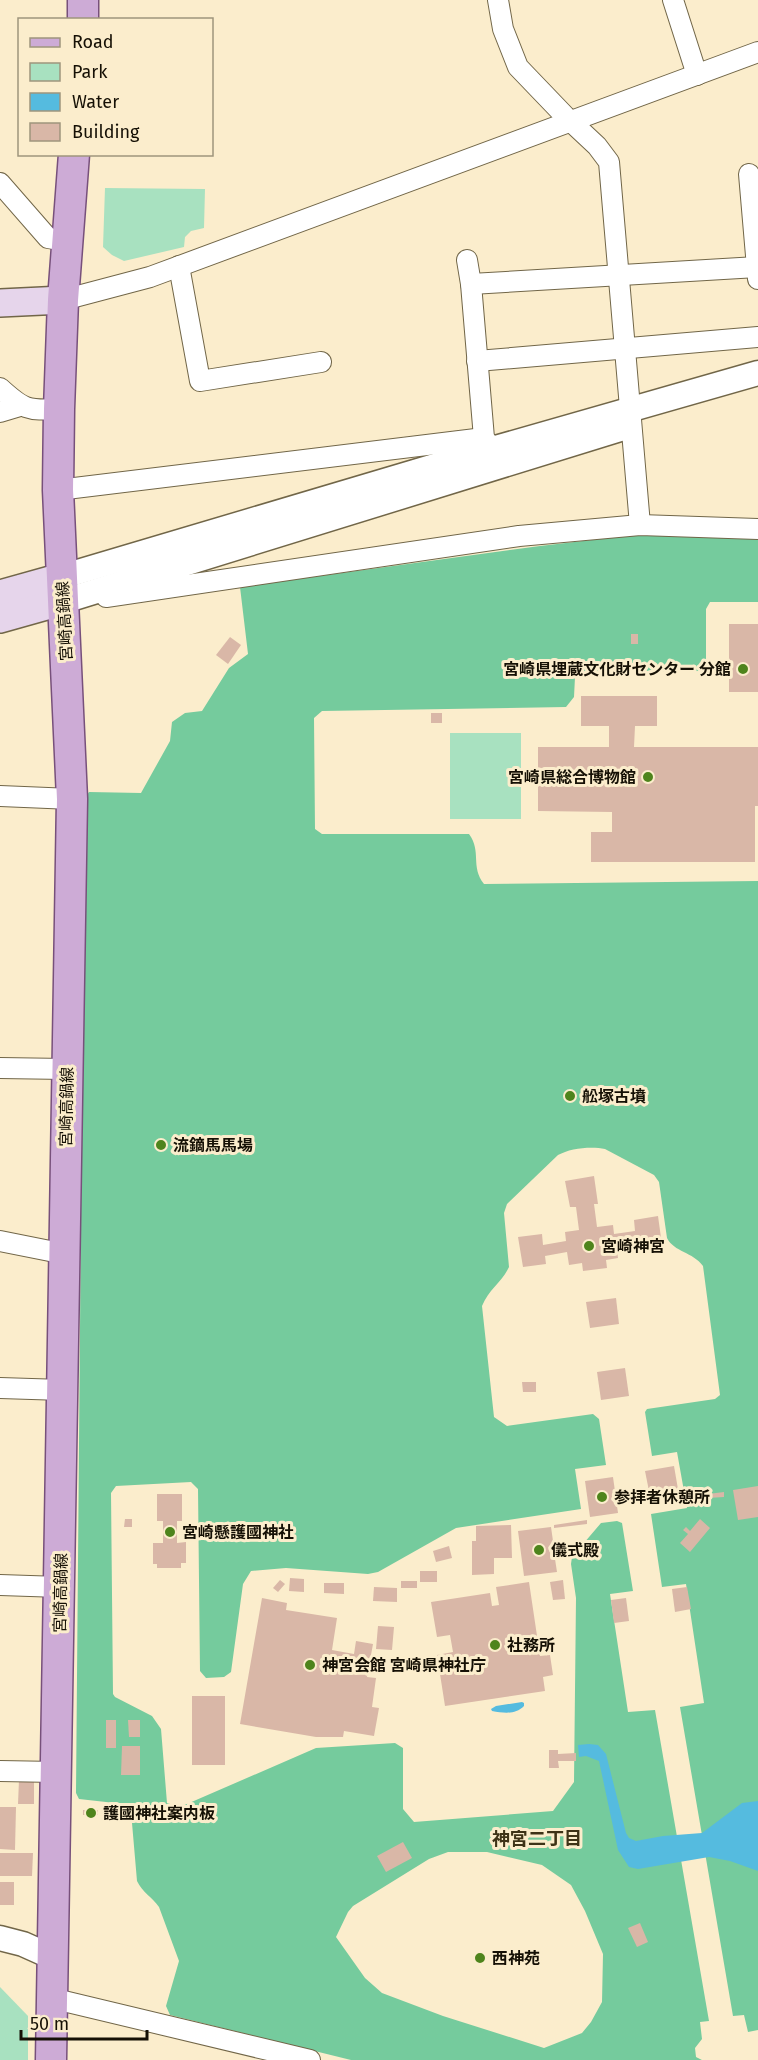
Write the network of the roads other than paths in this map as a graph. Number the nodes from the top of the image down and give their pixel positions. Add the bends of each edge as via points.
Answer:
1 (83, 0) edge
2 (498, 0) edge
3 (673, 0) edge
4 (83, 18) edge
5 (758, 52) edge
6 (697, 75) junction
7 (572, 121) junction
8 (75, 156) edge
9 (749, 174) dead end
10 (0, 183) edge
11 (68, 241) junction
12 (467, 260) dead end
13 (179, 266) junction
14 (758, 267) edge
15 (619, 275) junction
16 (758, 279) edge
17 (471, 284) junction
18 (63, 300) junction
19 (0, 303) edge
20 (758, 337) edge
21 (625, 348) junction
22 (477, 361) junction
23 (321, 362) dead end
24 (758, 373) edge
25 (0, 388) edge
26 (758, 391) edge
27 (20, 406) junction
28 (58, 409) junction
29 (0, 412) edge
30 (631, 418) junction
31 (488, 444) junction
32 (58, 490) junction
33 (640, 525) junction
34 (758, 529) edge
35 (63, 589) junction
36 (0, 594) edge
37 (0, 619) edge
38 (0, 796) edge
39 (72, 799) junction
40 (0, 1068) edge
41 (66, 1069) junction
42 (0, 1241) edge
43 (64, 1254) junction
44 (0, 1388) edge
45 (63, 1390) junction
46 (0, 1585) edge
47 (60, 1587) junction
48 (0, 1771) edge
49 (56, 1772) junction
50 (0, 1938) edge
51 (52, 1957) junction
52 (51, 1998) junction
53 (51, 2060) edge
54 (310, 2060) edge

1 - 4 main road
2 - 7 street via 503,29 519,67
3 - 6 street
5 - 6 street
6 - 7 street
7 - 13 street
7 - 15 street via 609,162
8 - 11 main road, 宮崎高鍋線
9 - 14 street
10 - 11 street via 48,238
11 - 18 main road, 宮崎高鍋線
12 - 17 street
13 - 18 street
13 - 23 street via 200,381
14 - 15 street
14 - 16 street
15 - 17 street
15 - 21 street
17 - 22 street
18 - 19 main road
18 - 28 main road, 宮崎高鍋線
20 - 21 street
21 - 22 street
21 - 30 street
22 - 31 street
24 - 30 street
25 - 27 street
26 - 30 street
27 - 28 street via 36,411
27 - 29 street
28 - 32 main road, 宮崎高鍋線
30 - 31 street
30 - 33 street
30 - 35 street
31 - 32 street
31 - 35 street
32 - 35 main road, 宮崎高鍋線
33 - 34 street
33 - 35 street via 519,536 118,595
35 - 36 main road
35 - 37 main road
35 - 39 main road, 宮崎高鍋線
38 - 39 street
39 - 41 main road, 宮崎高鍋線
40 - 41 street
41 - 43 main road, 宮崎高鍋線
42 - 43 street
43 - 45 main road, 宮崎高鍋線
44 - 45 street
45 - 47 main road, 宮崎高鍋線
46 - 47 street
47 - 49 main road, 宮崎高鍋線
48 - 49 street
49 - 51 main road, 宮崎高鍋線
50 - 51 street
51 - 52 main road, 宮崎高鍋線
52 - 53 main road, 宮崎高鍋線
52 - 54 street

